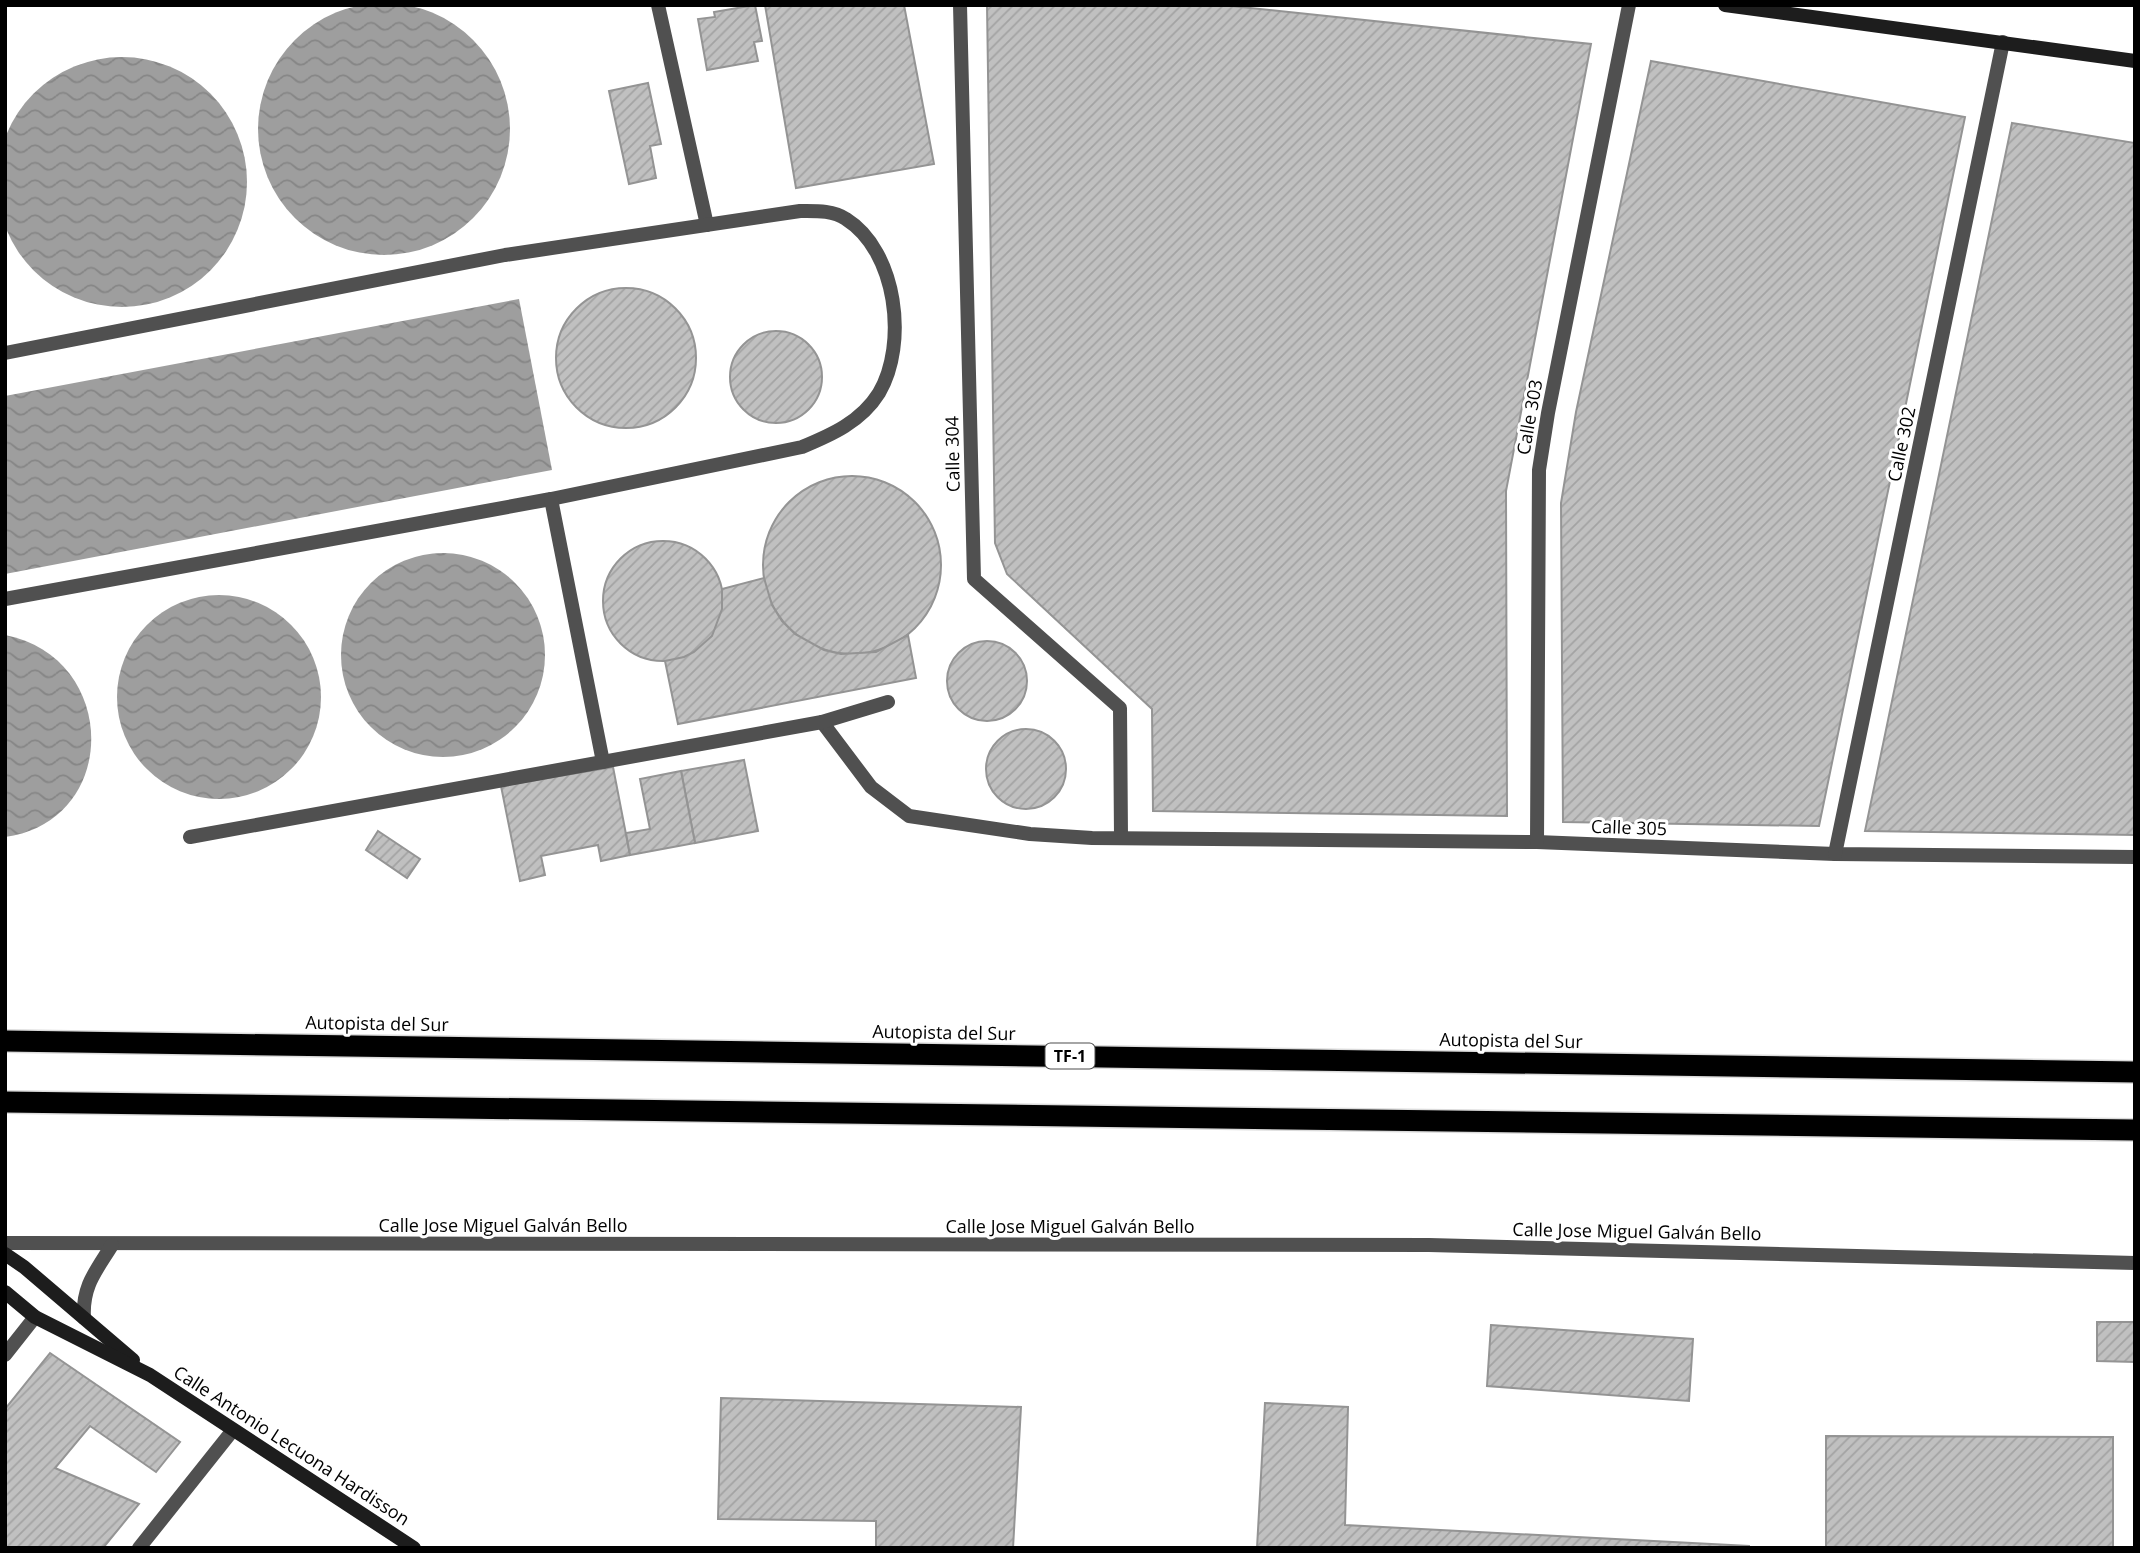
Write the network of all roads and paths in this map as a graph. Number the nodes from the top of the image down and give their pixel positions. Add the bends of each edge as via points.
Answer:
1 (658, 5) edge
2 (960, 5) edge
3 (1629, 5) edge
4 (1725, 5) edge
5 (2003, 43) junction
6 (2135, 61) edge
7 (707, 225) junction
8 (5, 353) edge
9 (551, 499) junction
10 (5, 599) edge
11 (888, 702) dead end
12 (822, 722) junction
13 (604, 762) junction
14 (190, 837) dead end
15 (1122, 837) junction
16 (1537, 842) junction
17 (1835, 854) junction
18 (2135, 857) edge
19 (5, 1041) edge
20 (2135, 1072) edge
21 (5, 1102) edge
22 (2135, 1130) edge
23 (5, 1243) edge
24 (112, 1245) junction
25 (5, 1254) edge
26 (2135, 1262) edge
27 (5, 1292) edge
28 (35, 1317) junction
29 (84, 1318) junction
30 (5, 1354) edge
31 (150, 1374) junction
32 (233, 1430) junction
33 (139, 1548) edge
34 (414, 1548) edge

1 - 7 street
2 - 15 street, Calle 304 via 974,579 1120,708
3 - 16 street, Calle 303 via 1539,470
4 - 5 street
5 - 6 street
5 - 17 street, Calle 302
7 - 8 street via 464,262
7 - 9 street via 823,211 845,218 866,236 883,264 895,332 891,367 878,394 843,428 802,447
9 - 10 street
9 - 13 street
11 - 12 street
12 - 13 street
12 - 15 street, Calle 305 via 871,787 909,816 1030,834
13 - 14 street
15 - 16 street, Calle 305
16 - 17 street, Calle 305
17 - 18 street, Calle 305
19 - 20 highway, Autopista del Sur / TF-1
21 - 22 highway
23 - 24 street, Calle Jose Miguel Galván Bello
24 - 26 street, Calle Jose Miguel Galván Bello via 1429,1245
24 - 29 street via 89,1283 83,1299
25 - 29 street, Calle Antonio Lecuona Hardisson
27 - 28 street, Calle Antonio Lecuona Hardisson
28 - 30 street
28 - 31 street, Calle Antonio Lecuona Hardisson
29 - 31 street, Calle Antonio Lecuona Hardisson
31 - 32 street, Calle Antonio Lecuona Hardisson
32 - 33 street
32 - 34 street, Calle Antonio Lecuona Hardisson

